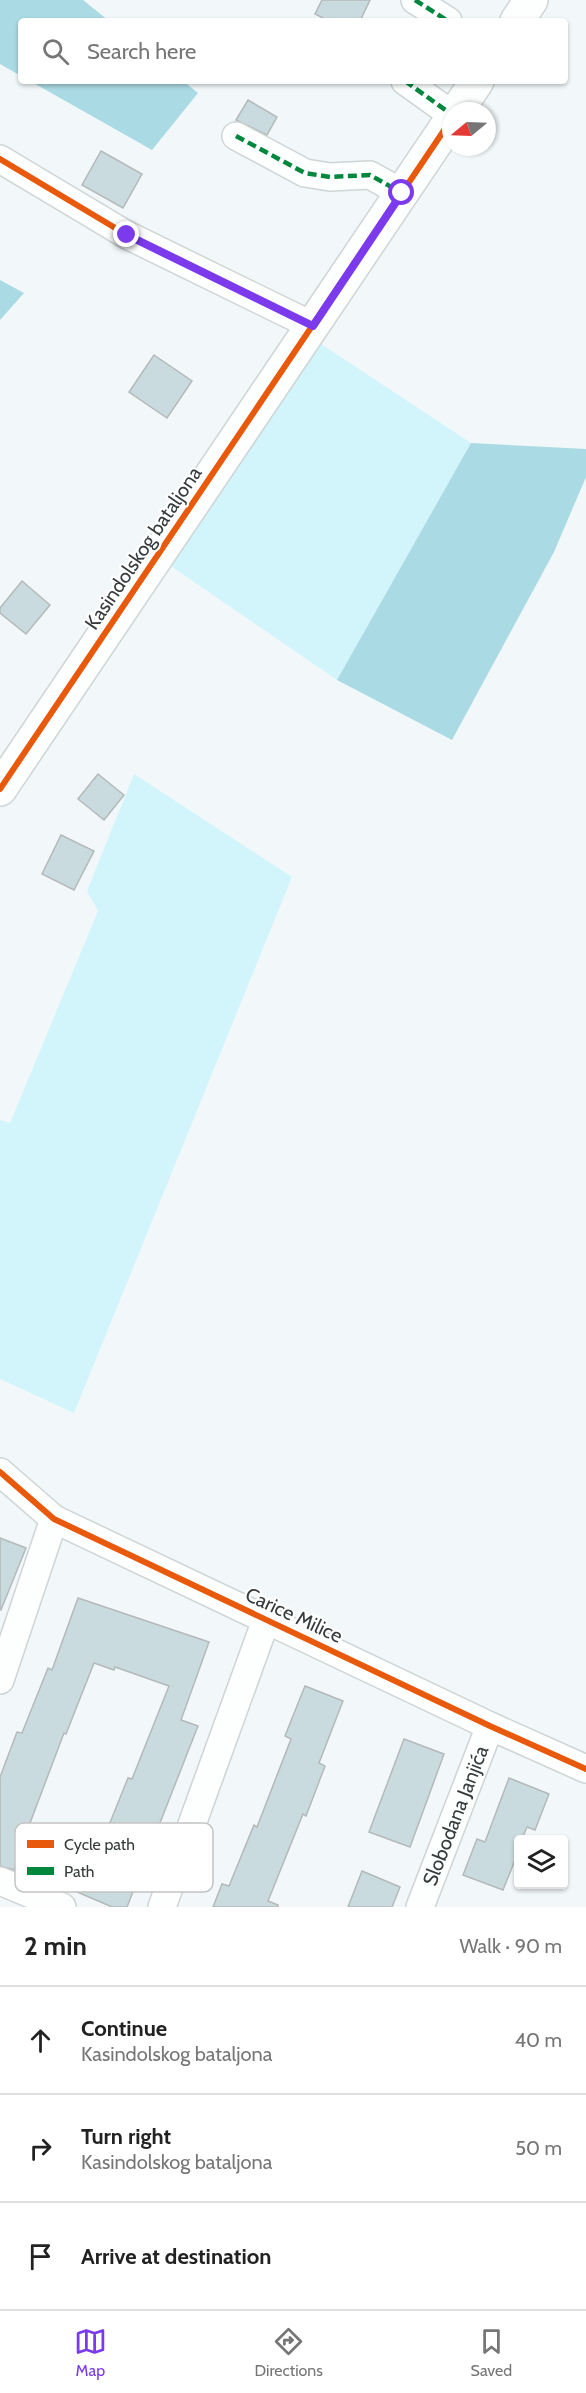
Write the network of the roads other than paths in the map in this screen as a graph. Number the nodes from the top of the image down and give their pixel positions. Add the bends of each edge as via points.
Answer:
1 (415, 0) edge
2 (531, 0) edge
3 (443, 18) edge
4 (519, 18) edge
5 (409, 84) edge
6 (475, 84) edge
7 (463, 102) edge
8 (442, 108) edge
9 (442, 133) edge
10 (236, 136) dead end
11 (0, 159) edge
12 (402, 193) junction
13 (313, 326) junction
14 (0, 789) edge
15 (0, 1472) edge
16 (54, 1519) junction
17 (266, 1620) junction
18 (0, 1680) edge
19 (490, 1726) junction
20 (586, 1769) edge
21 (192, 1823) edge
22 (0, 1881) edge
23 (15, 1887) edge
24 (26, 1892) edge
25 (167, 1892) edge
26 (62, 1907) edge
27 (162, 1907) edge
28 (420, 1907) edge

1 - 3 street
2 - 4 street
5 - 8 street
6 - 7 street
9 - 12 street, Kasindolskog bataljona
10 - 12 street via 305,173 330,177 370,175
11 - 13 street via 127,235
12 - 13 street, Kasindolskog bataljona
13 - 14 street, Kasindolskog bataljona
15 - 16 street, Carice Milice
16 - 17 street, Carice Milice
16 - 18 street
17 - 19 street, Carice Milice
17 - 21 street
19 - 20 street, Carice Milice
19 - 28 street, Slobodana Janjića
22 - 23 street
24 - 26 street
25 - 27 street

